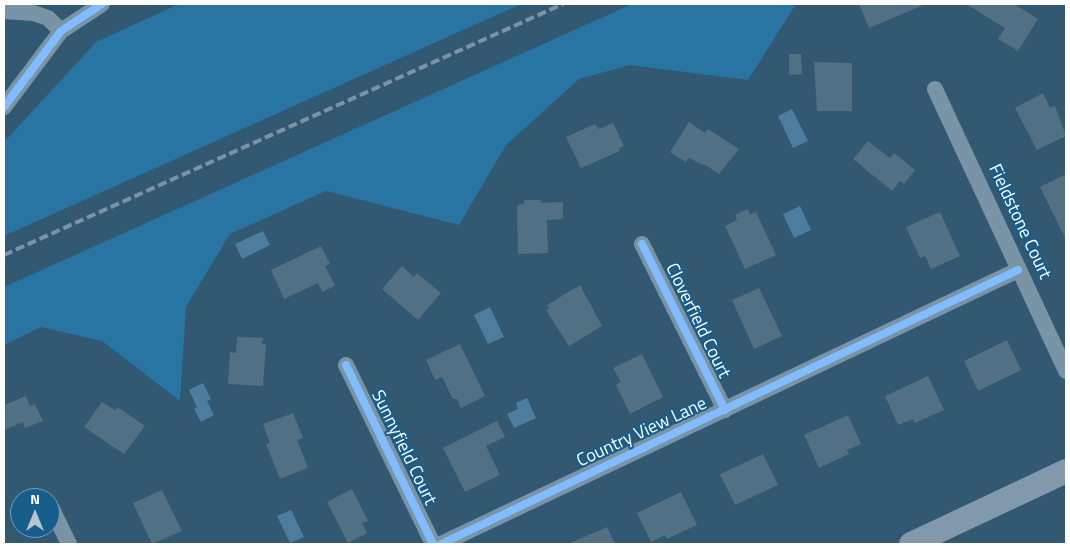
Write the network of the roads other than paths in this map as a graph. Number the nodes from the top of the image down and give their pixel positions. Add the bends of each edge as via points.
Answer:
1 (102, 4) edge
2 (4, 11) edge
3 (61, 31) junction
4 (935, 89) dead end
5 (4, 106) edge
6 (642, 244) dead end
7 (1018, 270) junction
8 (346, 365) dead end
9 (1066, 371) edge
10 (725, 410) junction
11 (1066, 471) edge
12 (60, 525) edge
13 (69, 544) edge
14 (433, 544) edge
15 (441, 544) edge
16 (912, 544) edge

1 - 3 street
2 - 3 street via 33,13 48,18
3 - 5 street
4 - 7 street, Fieldstone Court
6 - 10 street, Cloverfield Court
7 - 9 street, Fieldstone Court
7 - 10 street, Country View Lane
8 - 14 street, Sunnyfield Court
10 - 15 street, Country View Lane
11 - 16 main road
12 - 13 street

